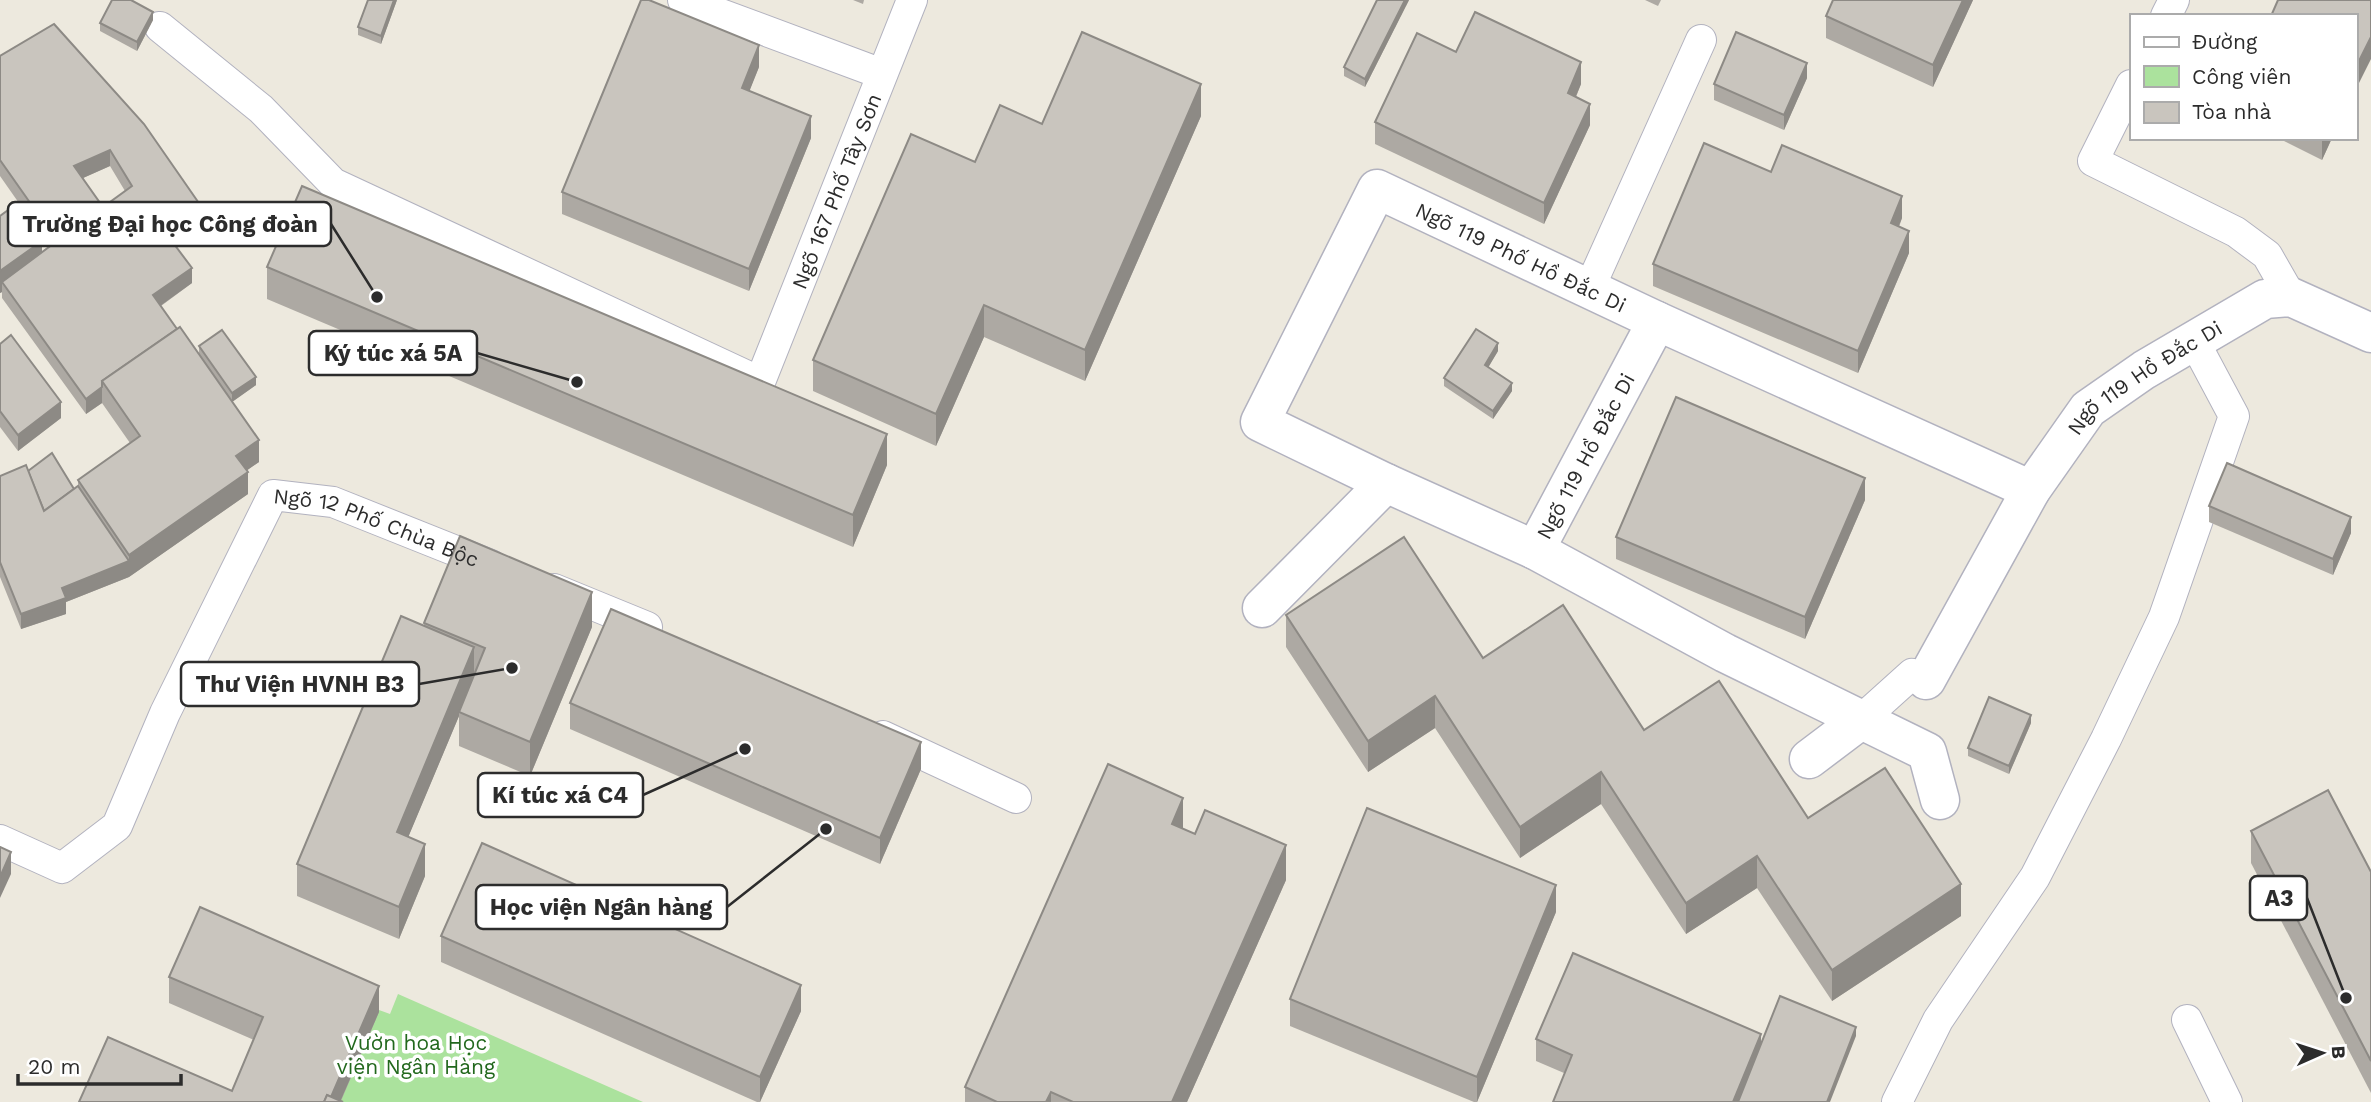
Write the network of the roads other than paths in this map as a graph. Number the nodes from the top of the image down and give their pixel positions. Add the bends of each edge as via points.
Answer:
1 (683, 0) edge
2 (912, 0) edge
3 (160, 27) dead end
4 (1701, 40) dead end
5 (882, 74) junction
6 (2130, 87) edge
7 (1590, 287) junction
8 (2291, 297) junction
9 (1657, 321) junction
10 (2371, 333) edge
11 (2194, 341) junction
12 (1386, 482) junction
13 (2031, 490) junction
14 (1535, 550) junction
15 (1262, 608) dead end
16 (668, 636) edge
17 (1926, 680) joint
18 (1862, 719) junction
19 (855, 723) edge
20 (1809, 760) dead end
21 (1016, 798) dead end
22 (1940, 800) dead end
23 (0, 840) edge
24 (2187, 1020) dead end
25 (1897, 1102) edge
26 (2227, 1102) edge

1 - 5 lane
2 - 5 lane, Ngõ 167 Phố Tây Sơn
3 - 5 lane, Ngõ 167 Phố Tây Sơn via 261,109 333,183 760,382
4 - 7 lane
6 - 8 lane via 2093,161 2236,232 2267,255
7 - 9 street, Ngõ 119 Phố Hồ Đắc Di
7 - 12 street, Ngõ 119 Phố Hồ Đắc Di via 1377,189 1260,422
8 - 10 street
8 - 11 street, Ngõ 119 Hồ Đắc Di via 2265,299
9 - 13 street, Ngõ 119 Phố Hồ Đắc Di
9 - 14 street, Ngõ 119 Hồ Đắc Di
11 - 13 street, Ngõ 119 Hồ Đắc Di via 2088,409
11 - 25 lane via 2234,416 2164,617 2035,877 1938,1020
12 - 14 street, Ngõ 119 Hồ Đắc Di
12 - 15 street
13 - 17 street, Ngõ 119 Hồ Đắc Di
14 - 18 street via 1725,653
16 - 23 lane, Ngõ 12 Phố Chùa Bộc via 333,502 273,495 165,713 117,826 62,868
17 - 18 lane via 1912,674
18 - 20 street
18 - 22 street via 1927,752
19 - 21 lane
24 - 26 lane

